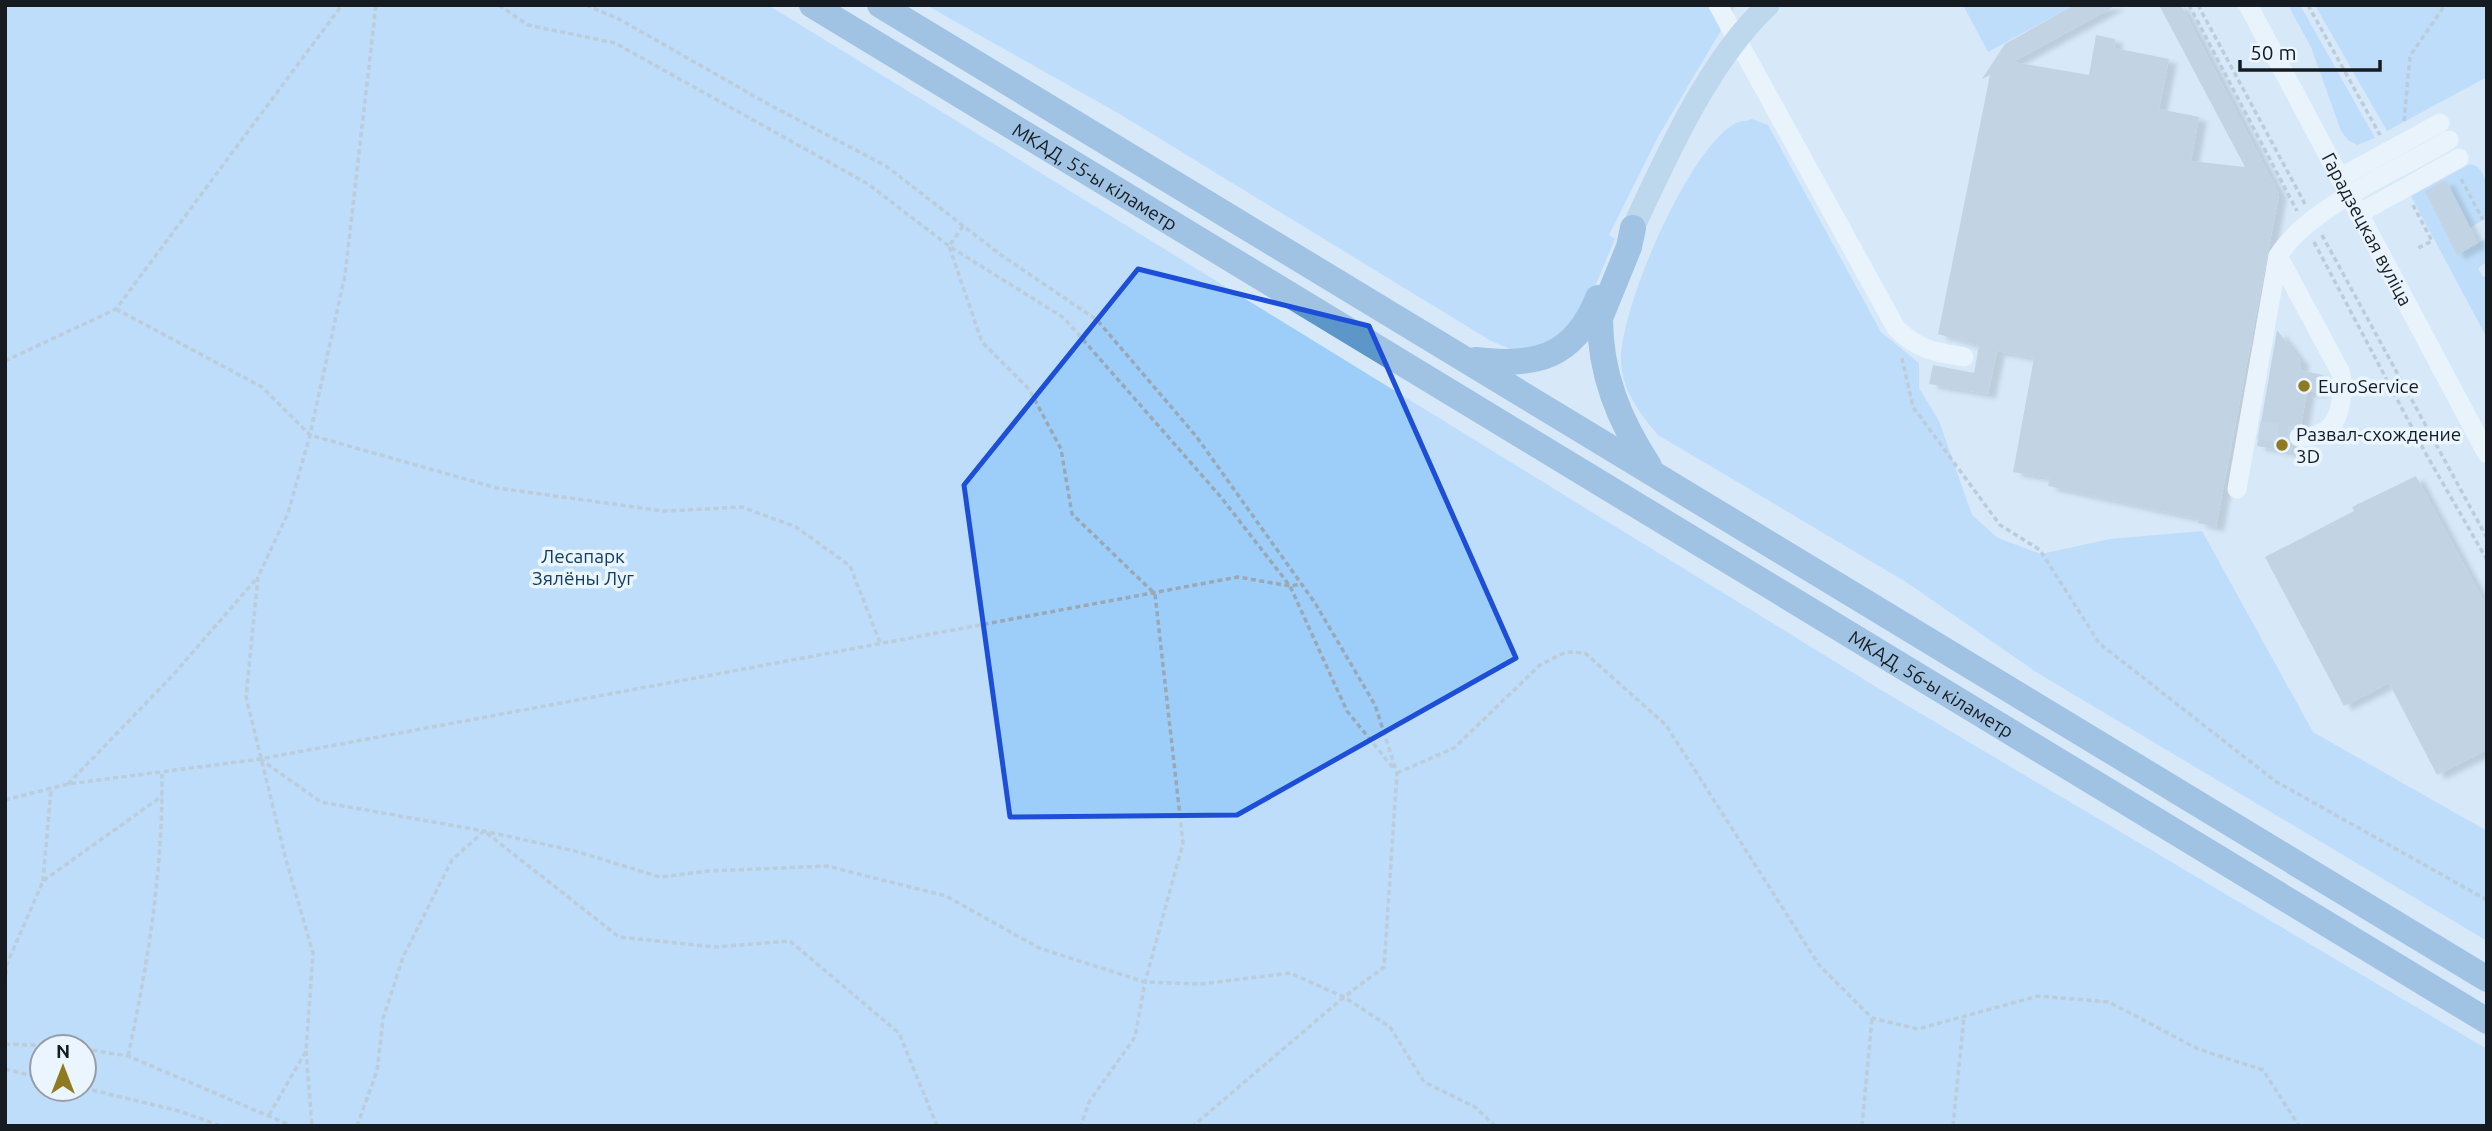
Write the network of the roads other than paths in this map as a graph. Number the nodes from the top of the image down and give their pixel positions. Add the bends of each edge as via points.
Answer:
1 (812, 5) edge
2 (880, 5) edge
3 (1718, 5) edge
4 (1768, 5) edge
5 (2248, 5) edge
6 (1737, 38) junction
7 (2458, 166) road end
8 (2339, 178) junction
9 (2348, 196) junction
10 (2358, 214) junction
11 (1633, 228) junction
12 (2278, 256) junction
13 (1397, 318) joint
14 (1377, 348) joint
15 (1964, 356) dead end
16 (1464, 358) junction
17 (2299, 437) tunnel mouth
18 (2487, 454) edge
19 (1652, 470) junction
20 (2237, 489) dead end
21 (2487, 979) edge
22 (2487, 1021) edge

1 - 14 highway, МКАД, 55-ы кіламетр
2 - 13 highway, МКАД, 55-ы кіламетр
3 - 6 street
4 - 6 main road
5 - 8 street, Гарадзецкая вуліца
6 - 11 main road via 1671,146
6 - 15 street via 1896,328 1912,344
7 - 10 street
8 - 9 street, Гарадзецкая вуліца
8 - 9 street via 2445,131
9 - 10 street, Гарадзецкая вуліца
9 - 12 street via 2289,238
10 - 18 street, Гарадзецкая вуліца
11 - 16 highway via 1621,242 1589,321 1573,340 1547,358 1509,364
11 - 19 highway via 1600,318 1600,330 1611,395 1625,428
12 - 17 street via 2341,373 2343,391 2329,430 2318,438
12 - 20 street via 2253,428
13 - 16 highway, МКАД, 56-ы кіламетр
14 - 22 highway, МКАД, 56-ы кіламетр
16 - 19 highway, МКАД, 56-ы кіламетр
19 - 21 highway, МКАД, 56-ы кіламетр

